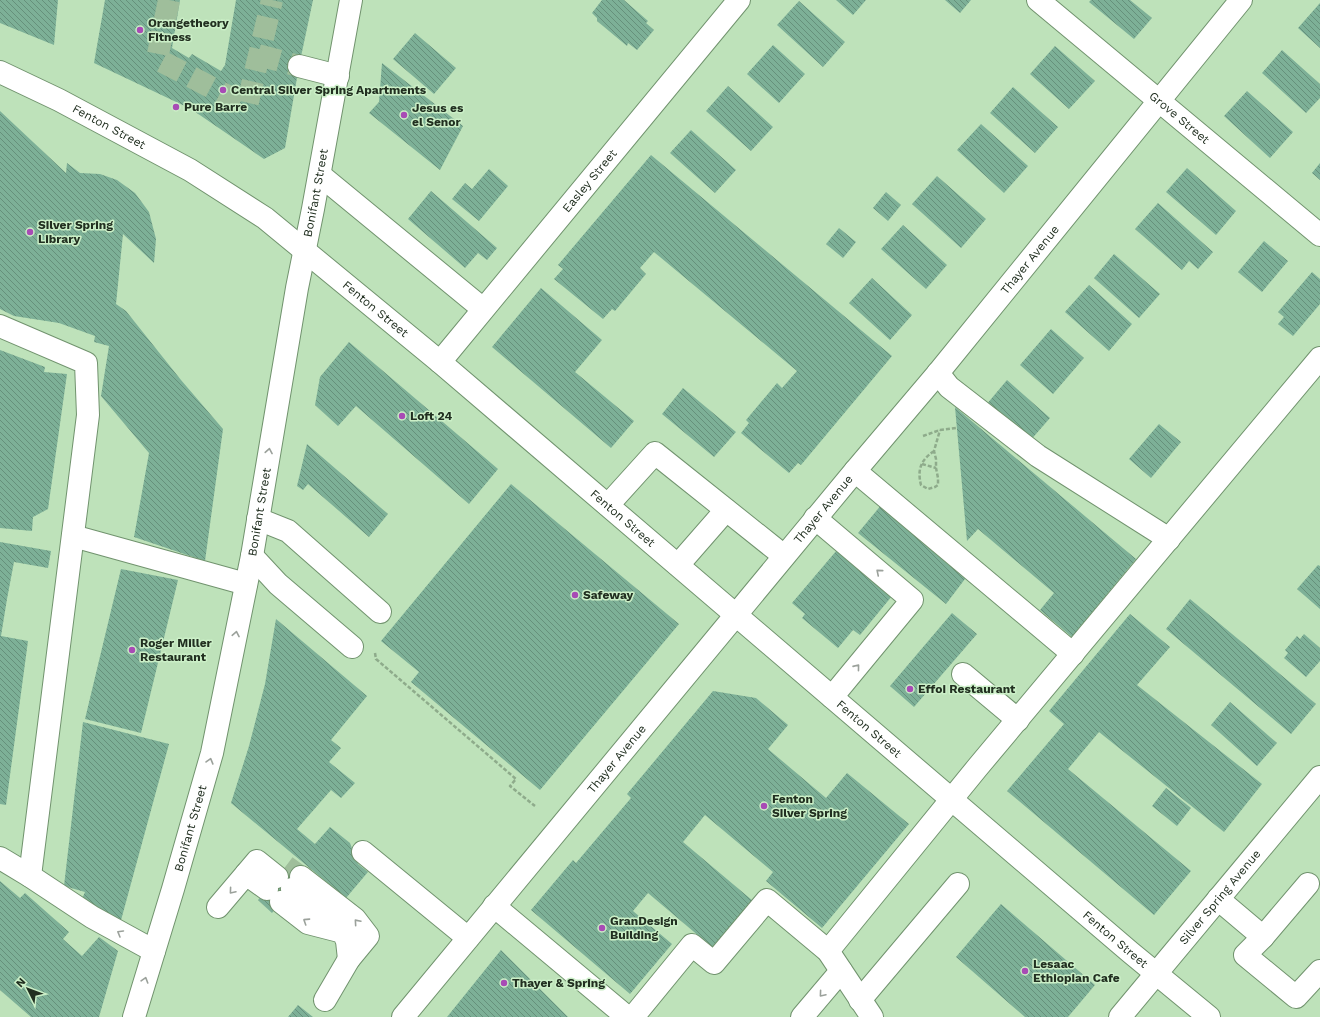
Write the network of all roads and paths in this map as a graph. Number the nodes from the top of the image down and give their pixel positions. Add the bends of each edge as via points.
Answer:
1 (351, 0) edge
2 (739, 0) edge
3 (1038, 0) edge
4 (1241, 0) edge
5 (299, 66) tunnel mouth
6 (0, 72) edge
7 (338, 76) junction
8 (1160, 101) junction
9 (320, 175) junction
10 (1320, 235) edge
11 (305, 250) junction
12 (483, 309) junction
13 (0, 326) edge
14 (1320, 358) edge
15 (440, 362) junction
16 (938, 373) junction
17 (956, 428) dead end
18 (940, 430) junction
19 (923, 436) dead end
20 (934, 451) junction
21 (922, 464) junction
22 (936, 468) junction
23 (855, 471) junction
24 (608, 505) junction
25 (726, 510) junction
26 (815, 518) junction
27 (258, 519) junction
28 (73, 536) junction
29 (1169, 539) junction
30 (252, 556) junction
31 (784, 556) junction
32 (678, 565) junction
33 (246, 584) junction
34 (380, 612) dead end
35 (736, 615) junction
36 (352, 647) dead end
37 (375, 652) dead end
38 (1073, 654) junction
39 (963, 674) dead end
40 (832, 697) junction
41 (1018, 720) junction
42 (1320, 777) edge
43 (952, 799) junction
44 (535, 806) dead end
45 (363, 852) dead end
46 (0, 858) edge
47 (30, 876) junction
48 (284, 883) junction
49 (958, 884) dead end
50 (1308, 884) dead end
51 (1218, 899) junction
52 (494, 906) junction
53 (218, 907) dead end
54 (1263, 937) junction
55 (468, 938) junction
56 (154, 951) junction
57 (828, 951) junction
58 (349, 959) junction
59 (841, 971) junction
60 (1320, 971) edge
61 (1156, 974) junction
62 (325, 1000) dead end
63 (866, 1008) edge
64 (134, 1017) edge
65 (403, 1017) edge
66 (627, 1017) edge
67 (633, 1017) edge
68 (802, 1017) edge
69 (1120, 1017) edge
70 (1209, 1017) edge

1 - 7 street, Bonifant Street
2 - 12 street, Easley Street
3 - 8 street, Grove Street
4 - 8 street, Thayer Avenue
5 - 7 street
6 - 11 street, Fenton Street via 60,100 190,170 265,218
7 - 9 street, Bonifant Street
8 - 10 street, Grove Street
8 - 16 street, Thayer Avenue
9 - 11 street, Bonifant Street
9 - 12 street
11 - 15 street, Fenton Street
27 -> 11 street, Bonifant Street
12 - 15 street, Easley Street
13 - 28 street via 86,363 88,415
14 - 29 street
15 - 24 street, Fenton Street
16 - 23 street, Thayer Avenue
16 - 29 street via 949,387 1038,456
17 - 18 path
18 - 19 path
18 - 20 path
20 - 21 path via 926,456
20 - 22 path
21 - 22 path
21 - 22 path via 919,478 921,485 928,489 938,485
23 - 26 street, Thayer Avenue
23 - 38 street
24 - 25 street via 655,453
24 - 32 street, Fenton Street
25 - 31 street
25 - 32 street
26 - 31 street, Thayer Avenue
40 -> 26 street via 912,600
27 - 30 street, Bonifant Street
27 - 34 street via 288,531
28 - 33 street
28 - 47 street
29 - 38 street
30 - 33 street, Bonifant Street
30 - 36 street via 278,584
31 - 35 street, Thayer Avenue
32 - 35 street, Fenton Street
56 -> 33 street, Bonifant Street via 212,753
35 - 40 street, Fenton Street
35 - 52 street, Thayer Avenue
37 - 44 path via 376,659 516,779 510,786
38 - 41 street
39 - 41 street
40 - 43 street, Fenton Street
41 - 43 street
42 - 51 street, Silver Spring Avenue
43 - 57 street
43 - 61 street, Fenton Street
45 - 55 street
46 - 47 street
56 -> 47 street via 92,917
48 -> 53 street via 252,867
58 -> 48 street via 343,932 308,924
58 -> 48 street via 368,936 355,919
49 - 63 street
50 - 54 street
51 - 54 street
51 - 61 street, Silver Spring Avenue
52 - 55 street, Thayer Avenue
52 - 66 street
54 - 60 street via 1245,955 1296,997
55 - 65 street, Thayer Avenue
64 -> 56 street, Bonifant Street
57 - 59 street
57 - 67 street via 767,900 714,963 692,945
58 - 62 street
59 - 63 street
59 -> 68 street
61 - 69 street, Silver Spring Avenue
61 - 70 street, Fenton Street

